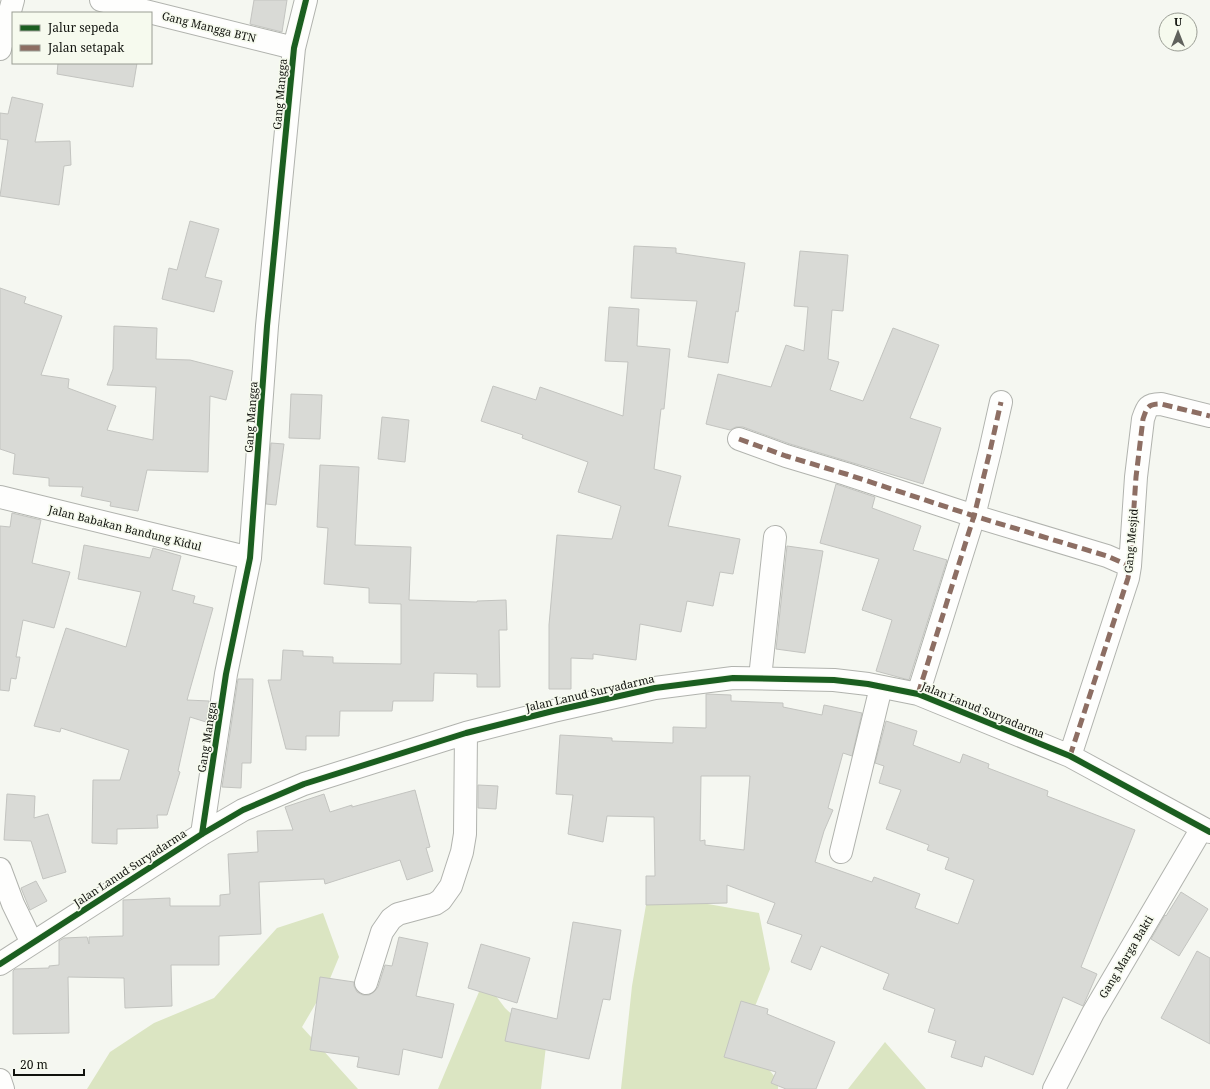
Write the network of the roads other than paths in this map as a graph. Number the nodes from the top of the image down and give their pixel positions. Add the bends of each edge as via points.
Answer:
1 (13, 0) edge
2 (101, 0) edge
3 (306, 0) edge
4 (149, 12) edge
5 (152, 13) edge
6 (294, 48) junction
7 (0, 49) edge
8 (1000, 402) dead end
9 (1210, 416) edge
10 (739, 439) dead end
11 (0, 497) edge
12 (974, 516) junction
13 (775, 537) dead end
14 (250, 558) junction
15 (1130, 566) junction
16 (760, 678) junction
17 (881, 687) junction
18 (918, 694) junction
19 (466, 733) junction
20 (1070, 756) junction
21 (1206, 830) edge
22 (202, 834) junction
23 (841, 852) dead end
24 (0, 869) edge
25 (32, 943) junction
26 (0, 964) edge
27 (366, 983) dead end
28 (0, 1080) edge
29 (3, 1089) edge
30 (1054, 1089) edge

1 - 7 street
2 - 4 street, Gang Mangga BTN
3 - 6 street, Gang Mangga
5 - 6 street, Gang Mangga BTN
6 - 14 street, Gang Mangga via 267,326
8 - 12 street
9 - 15 street, Gang Mesjid via 1161,404 1153,404 1145,411 1136,477
10 - 12 street
11 - 14 street, Jalan Babakan Bandung Kidul
12 - 15 street via 1107,556
12 - 18 street
13 - 16 street
14 - 22 street, Gang Mangga via 226,674
15 - 20 street, Gang Mesjid
16 - 17 street, Jalan Lanud Suryadarma via 834,680
16 - 19 street, Jalan Lanud Suryadarma via 732,678 655,688
17 - 18 street, Jalan Lanud Suryadarma
17 - 23 street
18 - 20 street, Jalan Lanud Suryadarma
19 - 22 street, Jalan Lanud Suryadarma via 304,784 243,810
19 - 27 street via 464,834 462,852 450,886 441,900 434,904 398,914 391,919 382,932
20 - 21 street, Jalan Lanud Suryadarma
21 - 30 street, Gang Marga Bakti via 1093,1013
22 - 25 street, Jalan Lanud Suryadarma
24 - 25 street
25 - 26 street, Jalan Lanud Suryadarma
28 - 29 street

